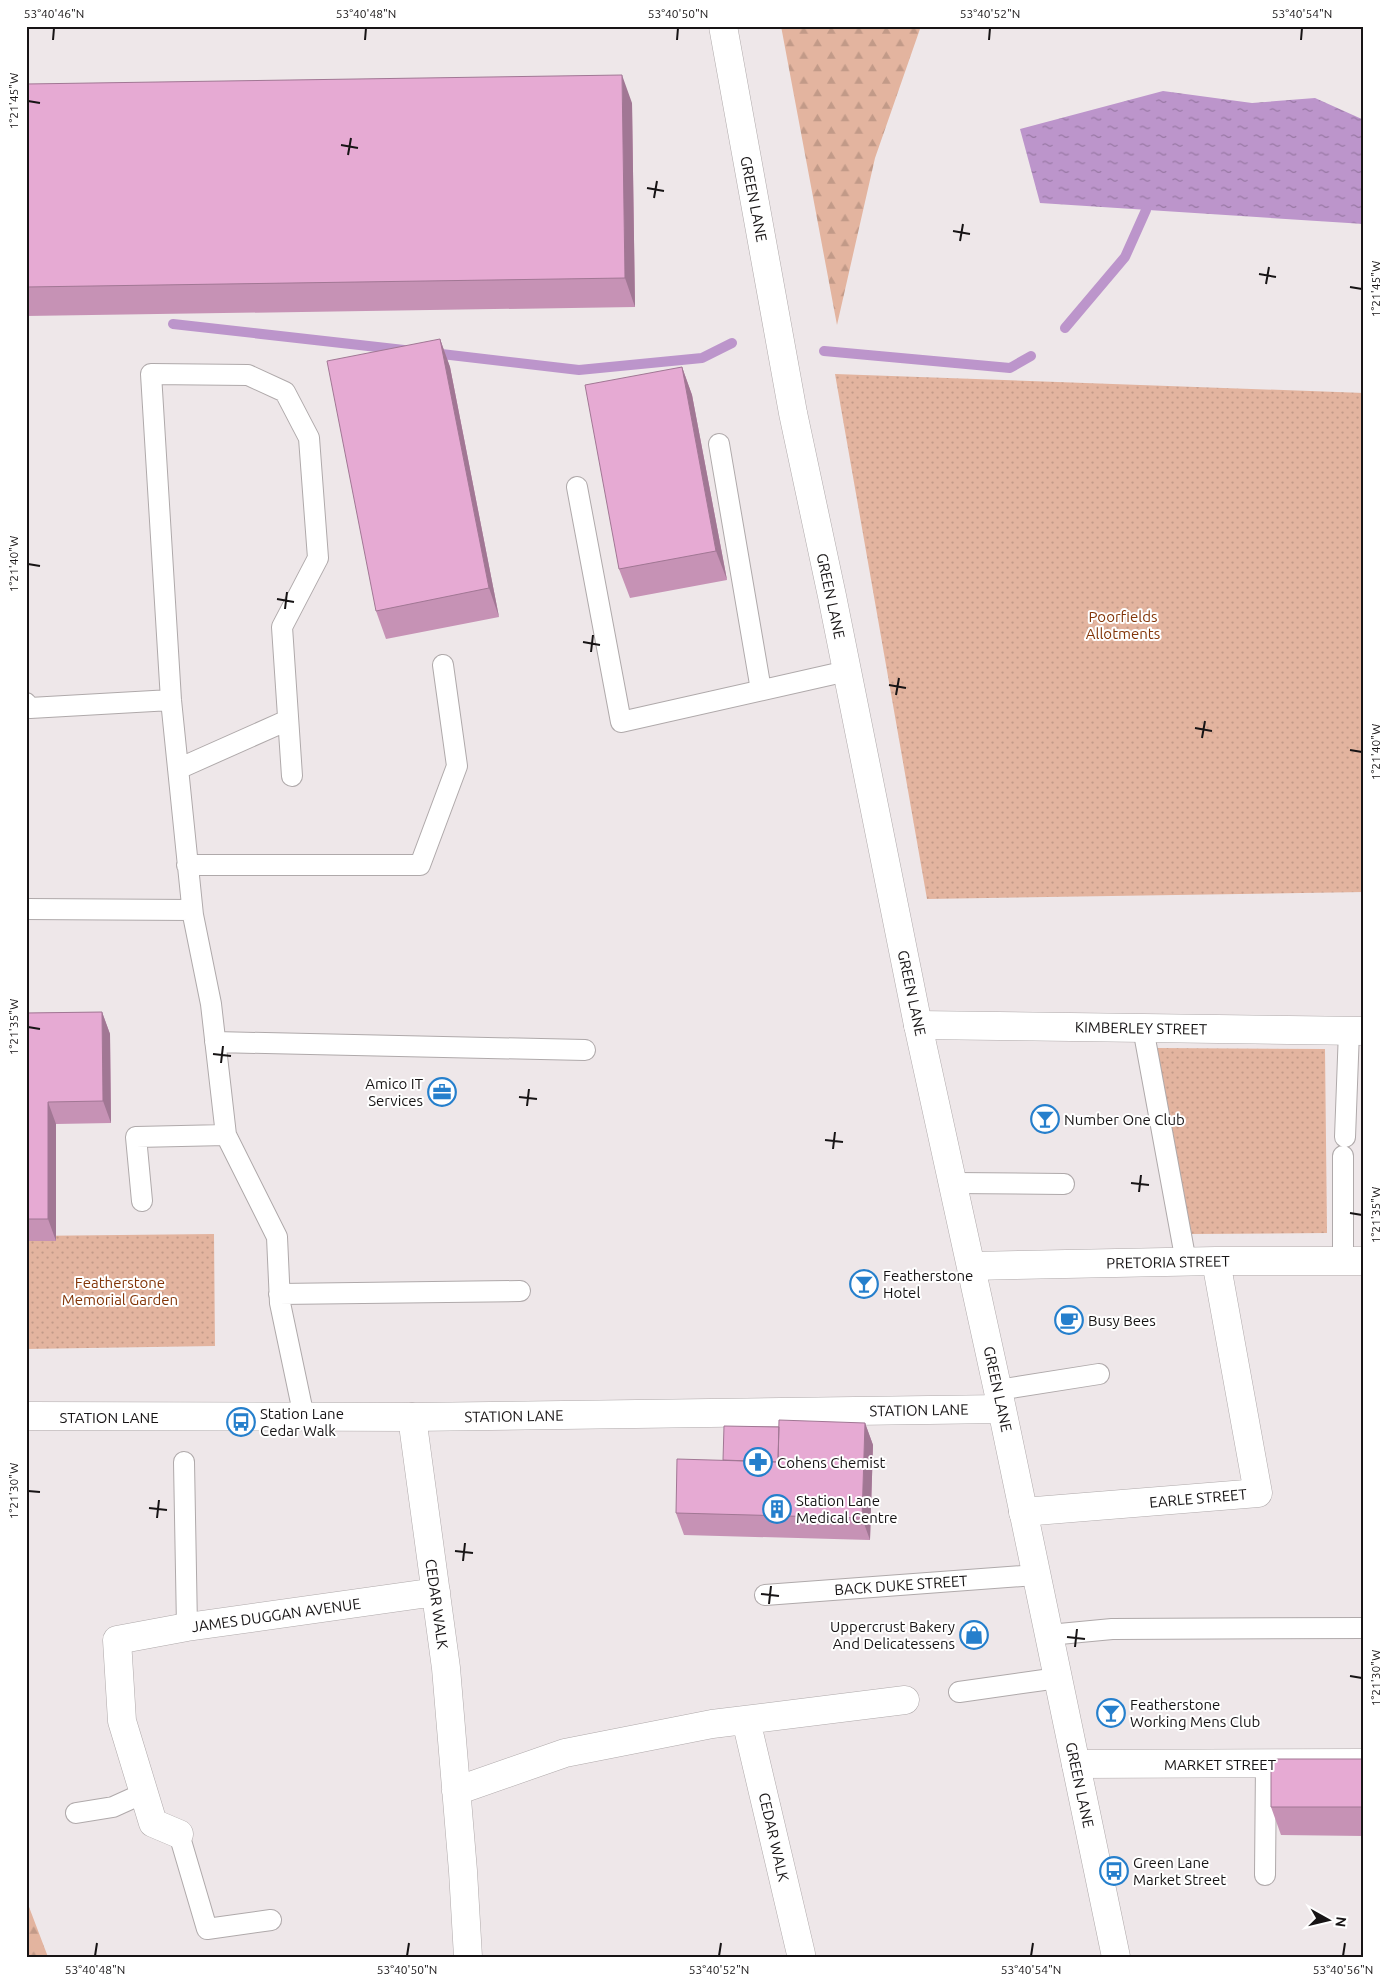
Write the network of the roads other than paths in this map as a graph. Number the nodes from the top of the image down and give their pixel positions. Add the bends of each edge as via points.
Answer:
1 (723, 26) edge
2 (720, 444) dead end
3 (577, 486) dead end
4 (443, 665) dead end
5 (846, 671) junction
6 (761, 690) junction
7 (171, 700) junction
8 (26, 703) edge
9 (288, 720) junction
10 (178, 768) junction
11 (292, 776) dead end
12 (187, 865) junction
13 (26, 908) edge
14 (192, 910) junction
15 (918, 1025) junction
16 (1143, 1028) junction
17 (1356, 1031) edge
18 (215, 1042) junction
19 (585, 1050) dead end
20 (226, 1135) junction
21 (953, 1183) junction
22 (1064, 1184) dead end
23 (142, 1201) dead end
24 (1216, 1261) junction
25 (1353, 1261) edge
26 (1186, 1262) junction
27 (972, 1266) junction
28 (520, 1291) dead end
29 (279, 1294) junction
30 (1099, 1374) dead end
31 (1000, 1399) junction
32 (26, 1416) edge
33 (304, 1417) junction
34 (412, 1417) junction
35 (184, 1462) dead end
36 (1023, 1512) junction
37 (1036, 1575) junction
38 (436, 1592) junction
39 (765, 1595) dead end
40 (188, 1628) junction
41 (1364, 1628) edge
42 (1049, 1635) junction
43 (1058, 1678) junction
44 (959, 1692) dead end
45 (905, 1700) dead end
46 (746, 1720) junction
47 (1364, 1763) edge
48 (1076, 1764) junction
49 (1266, 1764) junction
50 (456, 1791) junction
51 (144, 1793) junction
52 (76, 1813) dead end
53 (179, 1834) joint
54 (1265, 1875) dead end
55 (271, 1920) dead end
56 (801, 1954) dead end
57 (468, 1957) edge
58 (1116, 1957) edge

1 - 5 street, GREEN LANE via 793,414
2 - 6 lane
3 - 6 lane via 621,722
4 - 12 lane via 457,766 420,865
5 - 6 lane
5 - 15 street, GREEN LANE
7 - 8 lane via 30,708
7 - 9 lane via 151,374 248,374 285,392 308,438 318,558 282,627
7 - 10 lane
9 - 10 lane
9 - 11 lane
10 - 12 lane
12 - 14 lane
13 - 14 lane
14 - 18 lane
15 - 16 street, KIMBERLEY STREET
15 - 21 street, GREEN LANE
16 - 17 street, KIMBERLEY STREET
16 - 26 lane
17 - 25 lane via 1344,1147
18 - 19 lane
18 - 20 lane
20 - 23 lane via 136,1137
20 - 29 lane via 277,1237
21 - 22 lane
21 - 27 street, GREEN LANE
24 - 25 street, PRETORIA STREET
24 - 26 street, PRETORIA STREET
24 - 36 street, EARLE STREET via 1258,1493
26 - 27 street, PRETORIA STREET
27 - 31 street, GREEN LANE
28 - 29 lane
29 - 33 lane
30 - 31 lane
31 - 34 street, STATION LANE
31 - 36 street, GREEN LANE
32 - 33 street, STATION LANE
33 - 34 street, STATION LANE
34 - 38 street, CEDAR WALK
35 - 40 lane
36 - 37 street, GREEN LANE
37 - 39 lane, BACK DUKE STREET
37 - 42 street, GREEN LANE
38 - 40 street, JAMES DUGGAN AVENUE
38 - 50 street, CEDAR WALK
40 - 51 street, JAMES DUGGAN AVENUE via 117,1640 122,1721
41 - 42 lane via 1112,1629
42 - 43 street, GREEN LANE
43 - 44 lane
43 - 48 street, GREEN LANE
45 - 46 street
46 - 50 street via 565,1753
46 - 56 street, CEDAR WALK
47 - 49 street, MARKET STREET
48 - 49 street, MARKET STREET
48 - 58 street, GREEN LANE
49 - 54 lane
50 - 57 street, CEDAR WALK
51 - 52 lane via 113,1808
51 - 53 street via 153,1823
53 - 55 lane via 207,1929

